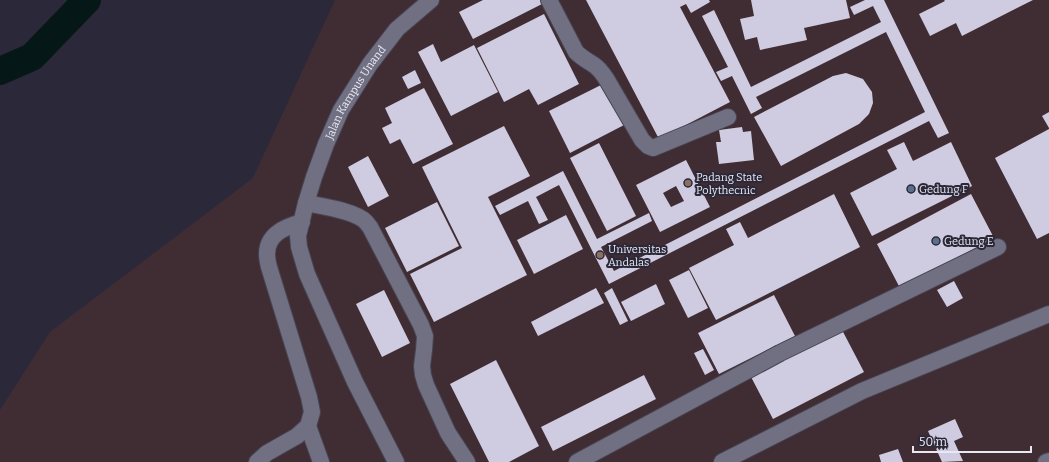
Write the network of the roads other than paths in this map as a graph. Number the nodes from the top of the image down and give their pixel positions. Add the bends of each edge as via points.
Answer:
1 (430, 0) edge
2 (549, 0) edge
3 (728, 117) dead end
4 (306, 203) junction
5 (302, 222) junction
6 (998, 247) dead end
7 (1049, 314) edge
8 (308, 426) junction
9 (1049, 461) edge
10 (258, 462) edge
11 (321, 462) edge
12 (396, 462) edge
13 (467, 462) edge
14 (577, 462) edge
15 (722, 462) edge
16 (1046, 462) edge

1 - 4 street, Jalan Kampus Unand via 396,29 341,110 326,144
2 - 3 street via 576,52 602,71 648,146 653,148
4 - 5 street, Jalan Kampus Unand
4 - 13 street via 349,212 366,221 370,227 421,325 425,336 422,366 426,385 448,433
5 - 8 street via 277,232 270,242 267,254 309,397 312,412
5 - 12 street, Jalan Kampus Unand via 298,236 299,247 307,274 355,382
6 - 14 street via 780,353
7 - 15 street via 862,391
8 - 10 street via 297,436 267,453
8 - 11 street
9 - 16 street

